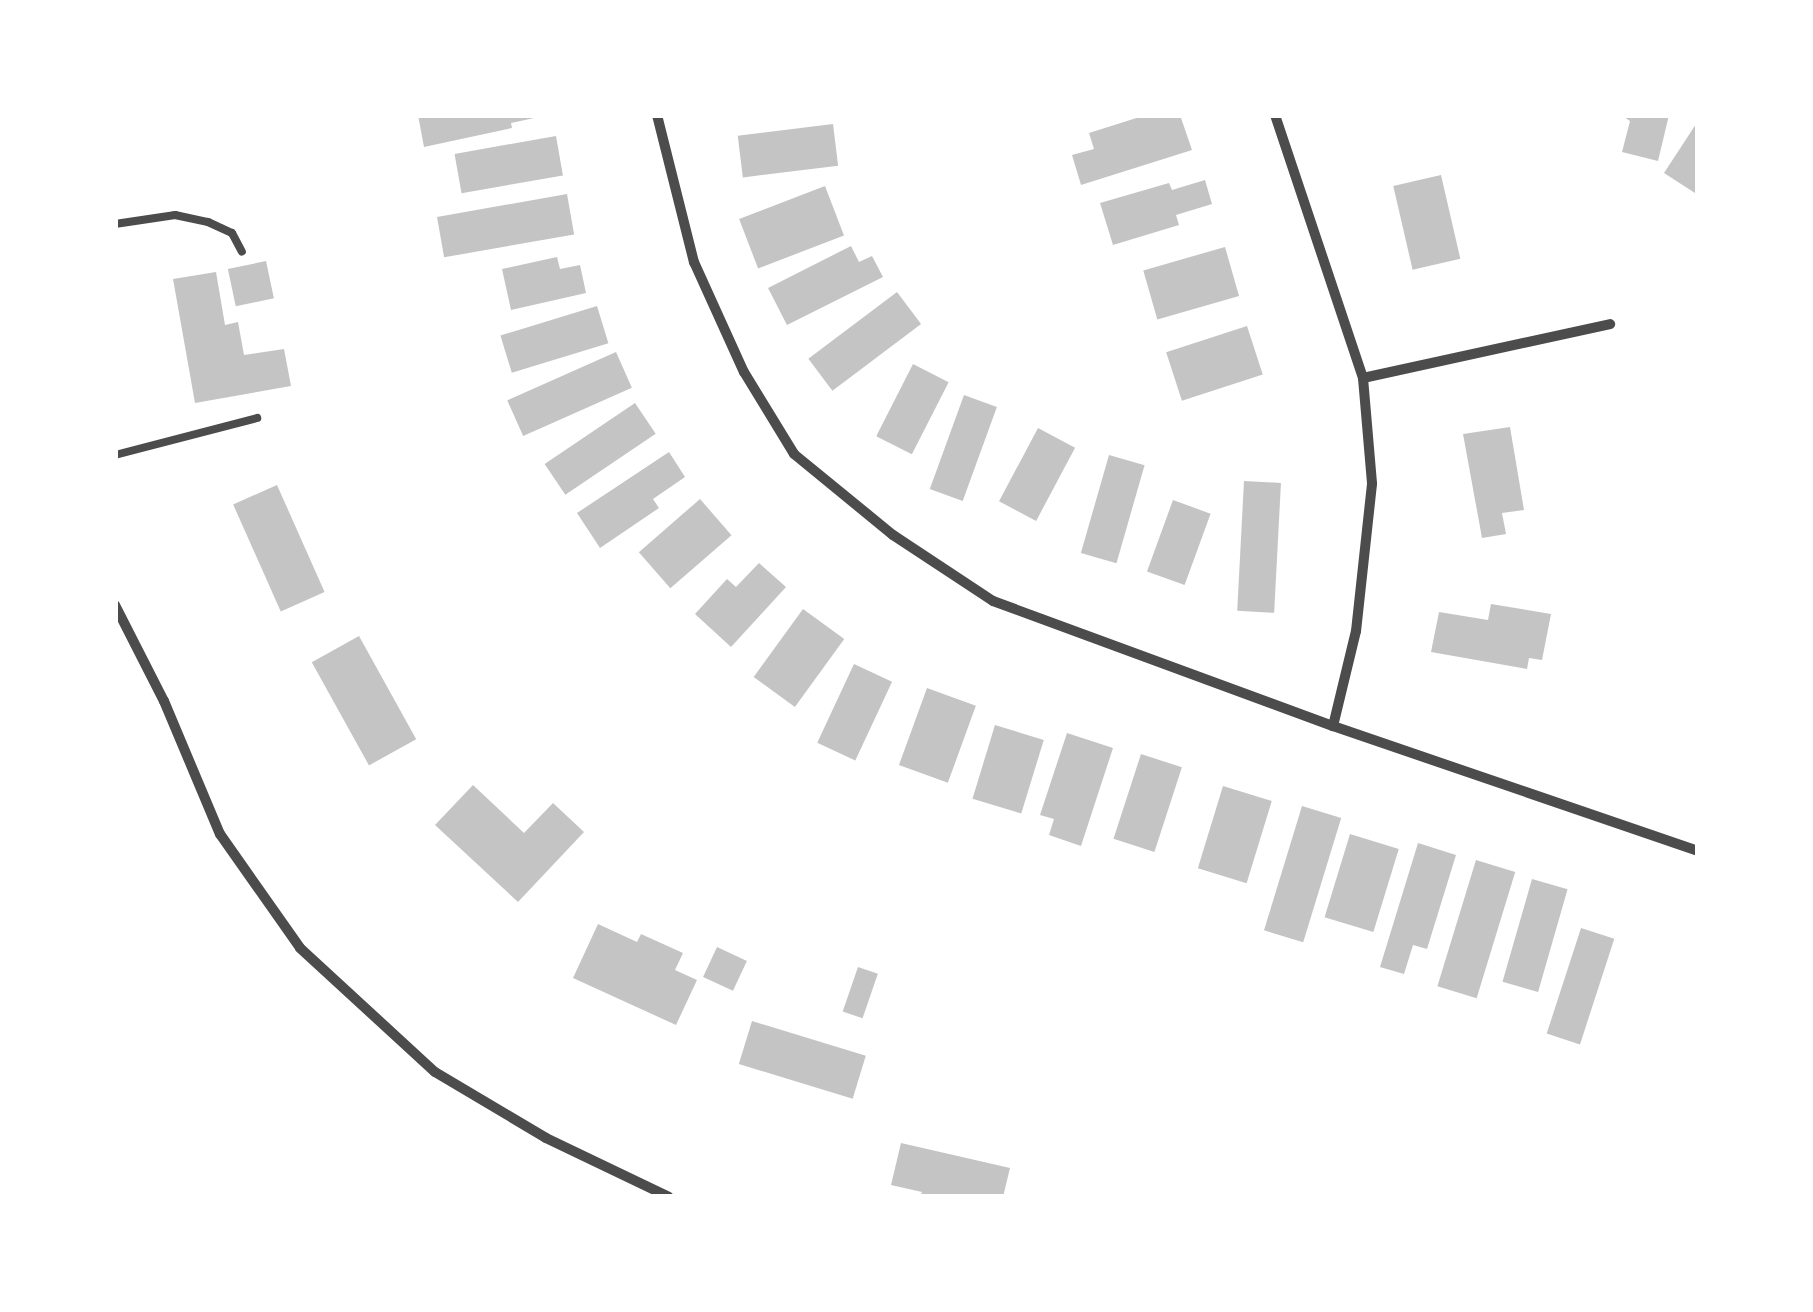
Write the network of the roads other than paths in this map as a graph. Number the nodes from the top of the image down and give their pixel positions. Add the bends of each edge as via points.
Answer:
1 (657, 115) edge
2 (1275, 115) edge
3 (115, 224) edge
4 (242, 252) dead end
5 (1610, 324) dead end
6 (1363, 378) junction
7 (258, 418) dead end
8 (115, 455) edge
9 (115, 605) edge
10 (1333, 726) junction
11 (1698, 851) edge
12 (650, 1194) edge
13 (669, 1197) edge

1 - 10 street via 694,262 744,372 794,454 893,535 993,602
2 - 6 street
3 - 4 lane via 175,216 208,222 232,233
5 - 6 street
6 - 10 street via 1372,484 1356,631
7 - 8 lane
9 - 12 street via 220,834 300,948 436,1072
10 - 11 street
12 - 13 street

